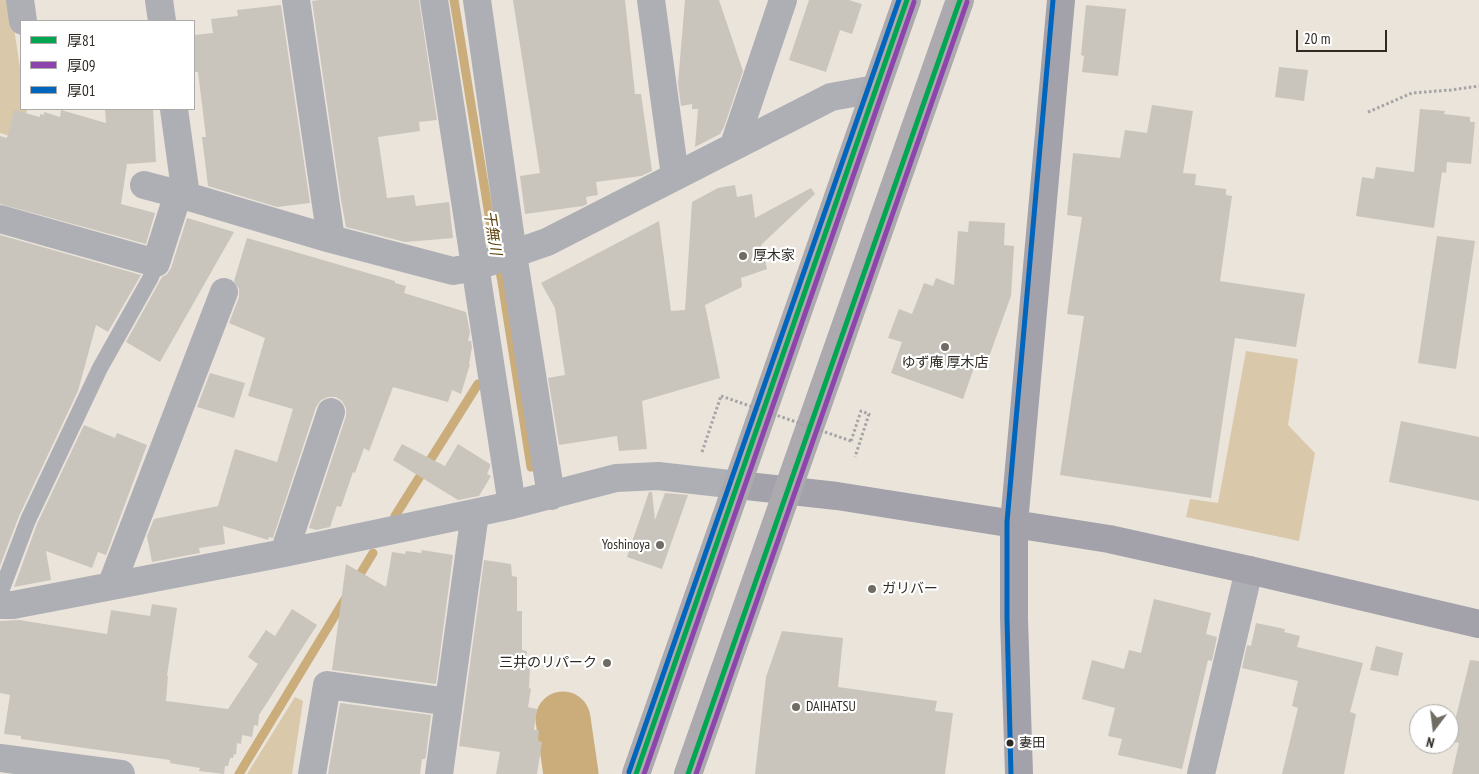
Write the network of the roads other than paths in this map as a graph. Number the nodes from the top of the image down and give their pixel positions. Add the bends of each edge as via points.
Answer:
1 (20, 0) edge
2 (158, 0) edge
3 (296, 0) edge
4 (434, 0) edge
5 (477, 0) edge
6 (651, 0) edge
7 (783, 0) edge
8 (907, 0) edge
9 (960, 0) edge
10 (1061, 0) edge
11 (23, 20) edge
12 (162, 20) edge
13 (875, 89) junction
14 (174, 110) edge
15 (734, 145) junction
16 (675, 176) junction
17 (144, 185) dead end
18 (182, 195) junction
19 (0, 219) edge
20 (331, 239) junction
21 (494, 260) junction
22 (156, 262) junction
23 (224, 292) dead end
24 (331, 412) dead end
25 (738, 485) junction
26 (787, 490) junction
27 (551, 496) junction
28 (512, 505) junction
29 (475, 513) junction
30 (1014, 523) junction
31 (284, 553) junction
32 (1249, 570) junction
33 (111, 586) junction
34 (0, 594) edge
35 (0, 605) edge
36 (1479, 624) edge
37 (449, 702) junction
38 (0, 758) edge
39 (42, 769) edge
40 (122, 774) edge
41 (312, 774) edge
42 (439, 774) edge
43 (636, 774) edge
44 (688, 774) edge
45 (1019, 774) edge
46 (1201, 774) edge

1 - 11 street
2 - 12 street
3 - 20 street
4 - 21 street
5 - 21 street
6 - 16 street
7 - 15 street
8 - 13 highway
9 - 26 highway
10 - 30 street
13 - 15 street via 831,97
13 - 25 highway
14 - 18 street
15 - 16 street
16 - 21 street via 547,242
17 - 18 street
18 - 20 street
18 - 22 street
19 - 22 street
20 - 21 street via 453,271
21 - 27 street
21 - 28 street
22 - 34 lane via 100,368 32,512
23 - 33 street via 182,433
24 - 31 street
25 - 26 street
25 - 27 street via 658,476 616,478
25 - 43 highway
26 - 30 street
26 - 44 highway
27 - 28 street
28 - 29 street
29 - 31 street
29 - 37 street
30 - 32 street via 1109,539
30 - 45 street
31 - 33 street
32 - 36 street
32 - 46 street
33 - 35 street
37 - 41 street via 327,686
37 - 42 street
38 - 39 street
39 - 40 street

